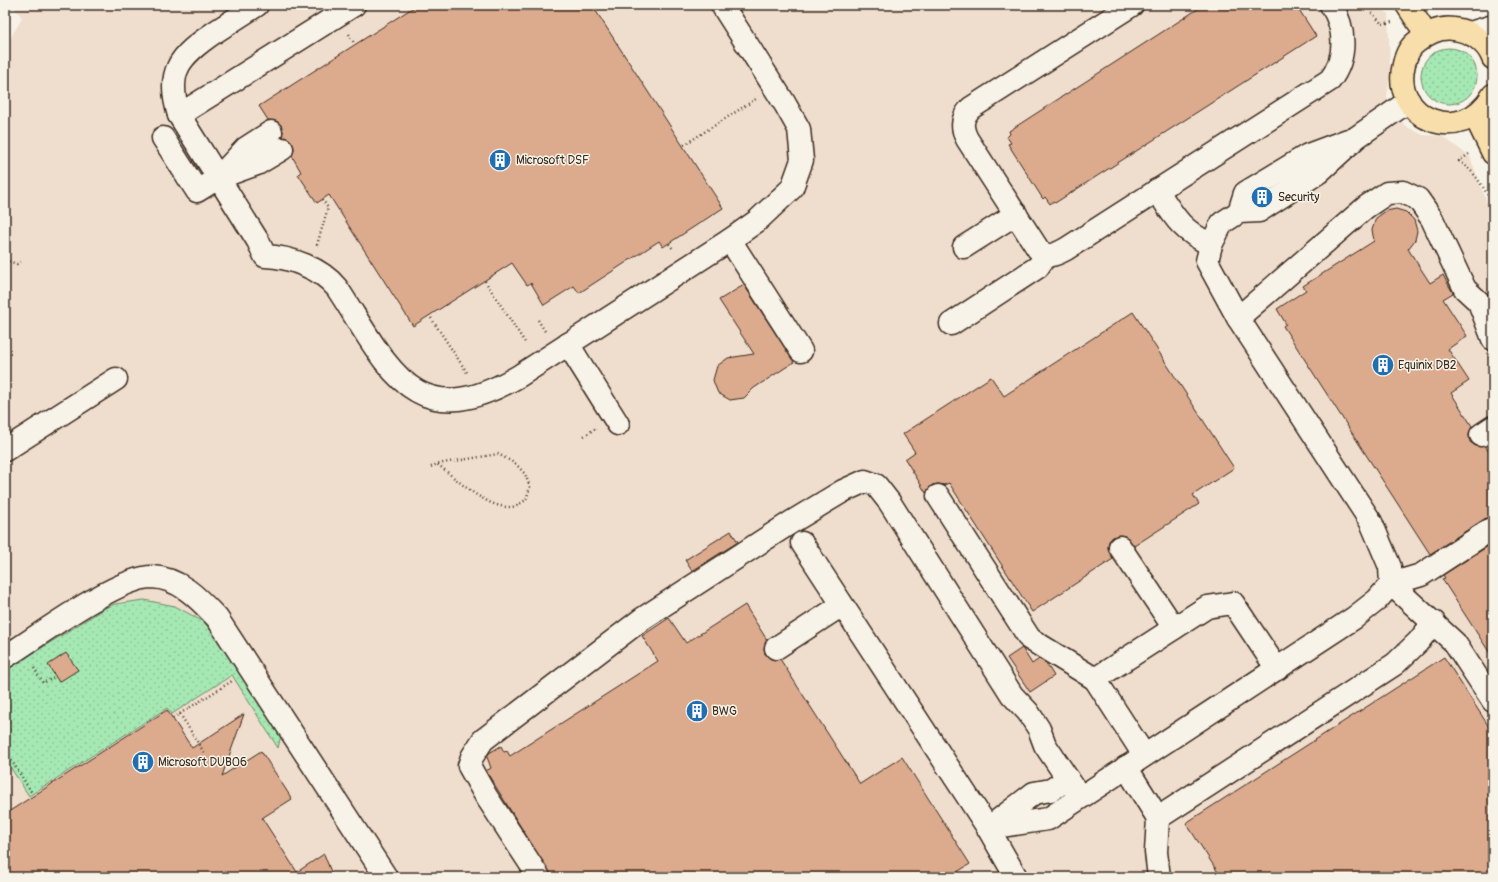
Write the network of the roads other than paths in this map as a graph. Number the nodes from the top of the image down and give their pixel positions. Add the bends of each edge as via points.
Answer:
1 (257, 5) edge
2 (354, 5) edge
3 (722, 5) edge
4 (1132, 5) edge
5 (1331, 5) edge
6 (1407, 5) edge
7 (1493, 26) edge
8 (1470, 33) junction
9 (1426, 34) junction
10 (1493, 58) edge
11 (1493, 95) edge
12 (1409, 101) junction
13 (179, 115) junction
14 (1475, 116) junction
15 (163, 138) dead end
16 (277, 140) dead end
17 (1493, 153) edge
18 (218, 178) junction
19 (1157, 190) junction
20 (1016, 214) junction
21 (730, 240) junction
22 (1211, 245) junction
23 (964, 247) dead end
24 (1046, 256) junction
25 (1238, 318) junction
26 (951, 324) dead end
27 (1493, 339) edge
28 (568, 344) junction
29 (801, 351) dead end
30 (116, 379) dead end
31 (618, 424) dead end
32 (5, 450) edge
33 (938, 496) dead end
34 (1493, 528) edge
35 (802, 543) dead end
36 (1120, 547) dead end
37 (1391, 584) junction
38 (842, 605) junction
39 (1434, 622) junction
40 (1174, 628) junction
41 (776, 648) dead end
42 (5, 657) edge
43 (1277, 669) junction
44 (1095, 679) junction
45 (1493, 701) edge
46 (1144, 755) junction
47 (1126, 767) junction
48 (1068, 779) junction
49 (1080, 797) junction
50 (1158, 818) junction
51 (988, 828) junction
52 (386, 877) edge
53 (539, 877) edge
54 (1016, 877) edge
55 (1159, 877) edge

1 - 13 street via 192,48 180,62 174,80 174,98
2 - 13 street
3 - 21 street via 799,129 802,160 792,188 757,221
4 - 20 street via 978,103 965,114 962,120 964,133
5 - 19 street via 1342,33 1343,54 1339,69 1330,80
6 - 9 main road
7 - 8 street
8 - 9 main road via 1448,28
8 - 10 main road via 1482,41
9 - 12 main road via 1414,44 1406,57 1402,71 1403,87
11 - 14 main road
12 - 14 main road via 1418,113 1432,121 1447,124 1462,122
12 - 22 street via 1357,137 1308,155 1245,193 1239,212 1222,223
13 - 18 street
14 - 17 main road
15 - 18 street via 197,191
16 - 18 street via 257,164
18 - 28 street via 265,256 310,268 329,278 384,359 398,377 414,390 439,400 453,401 480,395 512,380
19 - 22 street via 1178,223
19 - 24 street via 1066,249
20 - 23 street
20 - 24 street via 1038,249
21 - 28 street
21 - 29 street
22 - 25 street via 1207,260
24 - 26 street via 1038,267
25 - 27 street via 1366,207 1387,193 1403,192 1418,198 1432,219 1465,289 1479,302
25 - 37 street via 1371,522 1390,567
28 - 31 street
30 - 32 street
33 - 44 street via 1030,639
34 - 37 street via 1421,575
35 - 38 street
36 - 40 street
37 - 39 street
37 - 43 street via 1377,600 1354,618
38 - 41 street
38 - 51 street
39 - 45 street via 1456,642
39 - 50 street via 1395,664
40 - 43 street via 1207,606 1233,603
40 - 44 street
42 - 52 street via 82,607 131,582 152,577 186,588 217,618
43 - 46 street
44 - 46 street
46 - 47 street
47 - 49 street
47 - 50 street
48 - 49 street
48 - 51 street via 1051,790 1034,793
48 - 53 street via 1039,729 1012,694 890,503 876,485 865,482 843,491 790,523 642,619 482,740 469,766
49 - 51 street via 1048,819
50 - 55 street via 1156,852
51 - 54 street

